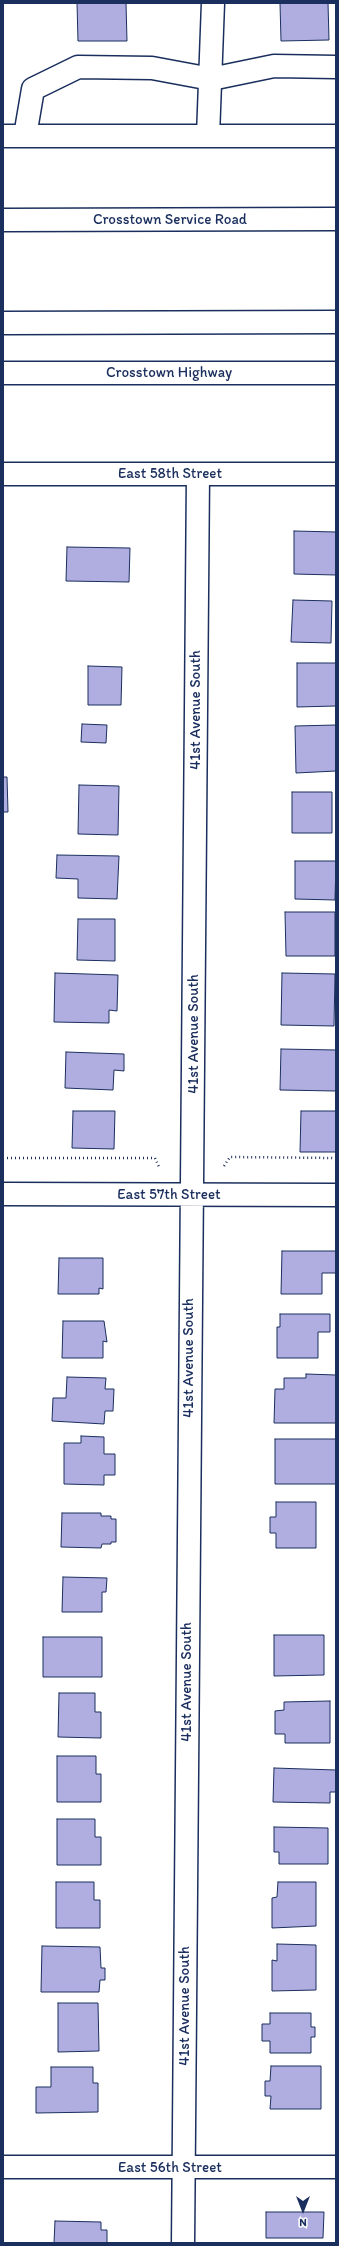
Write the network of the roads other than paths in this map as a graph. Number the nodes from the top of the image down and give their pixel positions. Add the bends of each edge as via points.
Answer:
1 (213, 3) edge
2 (336, 67) edge
3 (210, 79) junction
4 (3, 136) edge
5 (25, 136) junction
6 (208, 136) junction
7 (336, 136) edge
8 (3, 220) edge
9 (336, 220) edge
10 (336, 322) edge
11 (3, 323) edge
12 (3, 373) edge
13 (336, 373) edge
14 (3, 474) edge
15 (198, 474) junction
16 (336, 474) edge
17 (3, 1194) edge
18 (336, 1195) edge
19 (191, 1196) junction
20 (3, 2167) edge
21 (336, 2167) edge
22 (184, 2168) junction
23 (183, 2243) edge

1 - 3 main road
2 - 3 main road via 274,66
3 - 5 main road via 152,68 78,67 33,89
3 - 6 main road
4 - 5 main road
5 - 6 main road
6 - 7 main road
8 - 9 main road, Crosstown Service Road
10 - 11 main road
12 - 13 main road, Crosstown Highway
14 - 15 main road, East 58th Street
15 - 16 main road, East 58th Street
15 - 19 main road, 41st Avenue South
17 - 19 main road, East 57th Street
18 - 19 main road, East 57th Street
19 - 22 main road, 41st Avenue South
20 - 22 main road, East 56th Street
21 - 22 main road, East 56th Street
22 - 23 main road, 41st Avenue South

